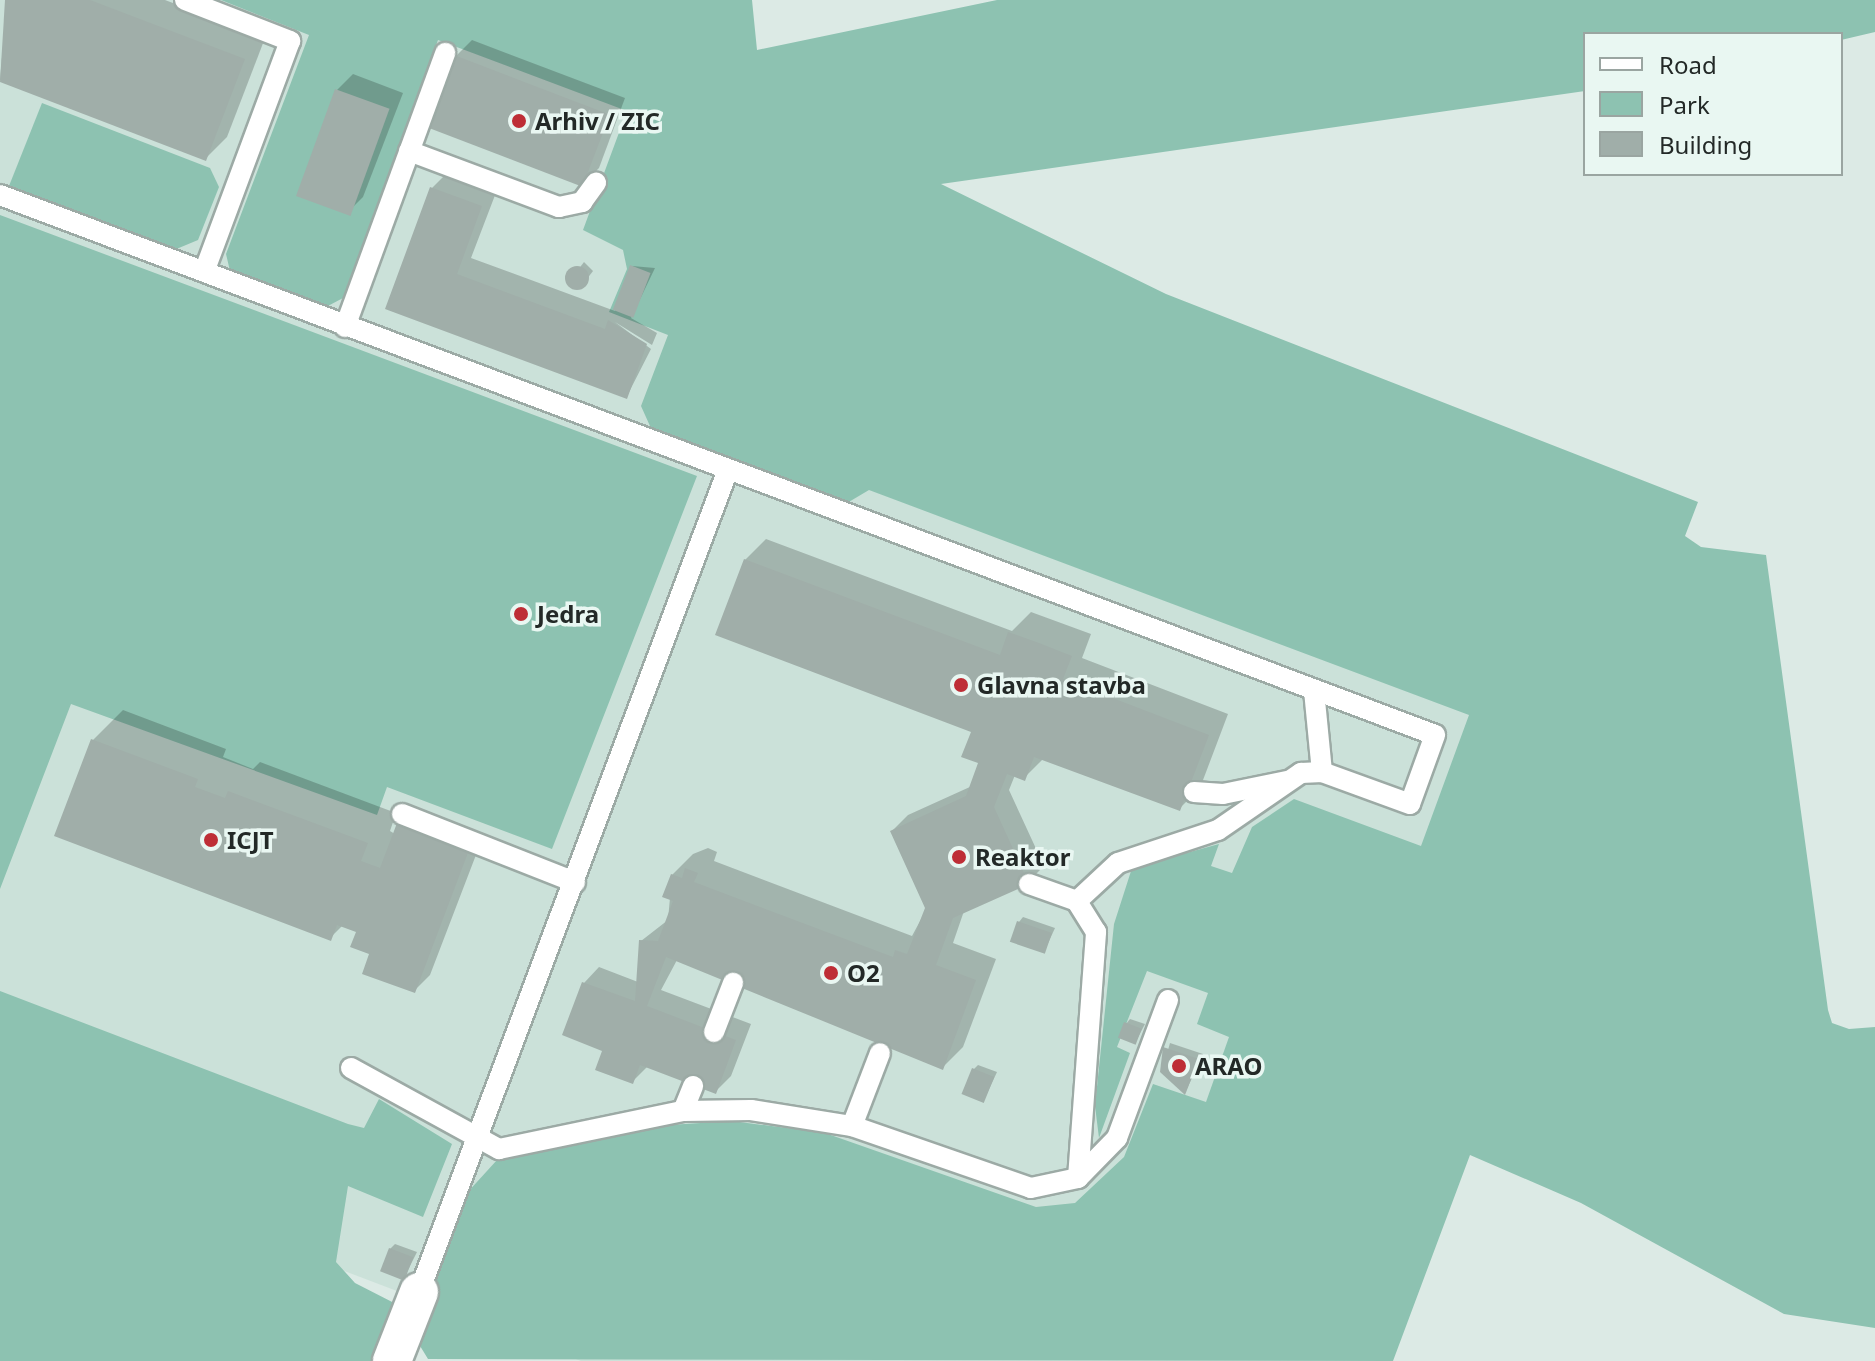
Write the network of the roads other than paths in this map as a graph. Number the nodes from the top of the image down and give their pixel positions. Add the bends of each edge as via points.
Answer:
1 (185, 0) edge
2 (445, 53) dead end
3 (409, 151) junction
4 (596, 183) dead end
5 (0, 195) edge
6 (204, 272) junction
7 (345, 327) junction
8 (727, 472) junction
9 (1314, 690) junction
10 (1322, 772) junction
11 (1287, 781) junction
12 (1194, 792) dead end
13 (402, 814) dead end
14 (575, 882) junction
15 (1029, 884) dead end
16 (1077, 901) junction
17 (733, 983) dead end
18 (1168, 1000) dead end
19 (714, 1032) dead end
20 (880, 1053) dead end
21 (351, 1068) dead end
22 (693, 1086) dead end
23 (683, 1111) junction
24 (852, 1126) junction
25 (474, 1140) junction
26 (1078, 1178) junction
27 (419, 1292) joint
28 (392, 1361) edge

1 - 6 lane via 290,41
2 - 3 lane
3 - 4 lane via 559,207 582,202
3 - 7 lane
5 - 6 lane
6 - 7 lane
7 - 8 lane
8 - 9 lane
8 - 14 lane
9 - 10 lane
9 - 10 lane via 1435,735 1410,804
10 - 11 lane
11 - 12 lane via 1223,794
11 - 16 lane via 1218,830 1118,863
13 - 14 lane
14 - 25 lane
15 - 16 lane
16 - 26 lane via 1096,932
17 - 19 lane
18 - 26 lane via 1117,1138
20 - 24 lane
21 - 25 lane
22 - 23 lane
23 - 24 lane via 751,1110
23 - 25 lane via 499,1149
24 - 26 lane via 1031,1188
25 - 27 lane
27 - 28 street

